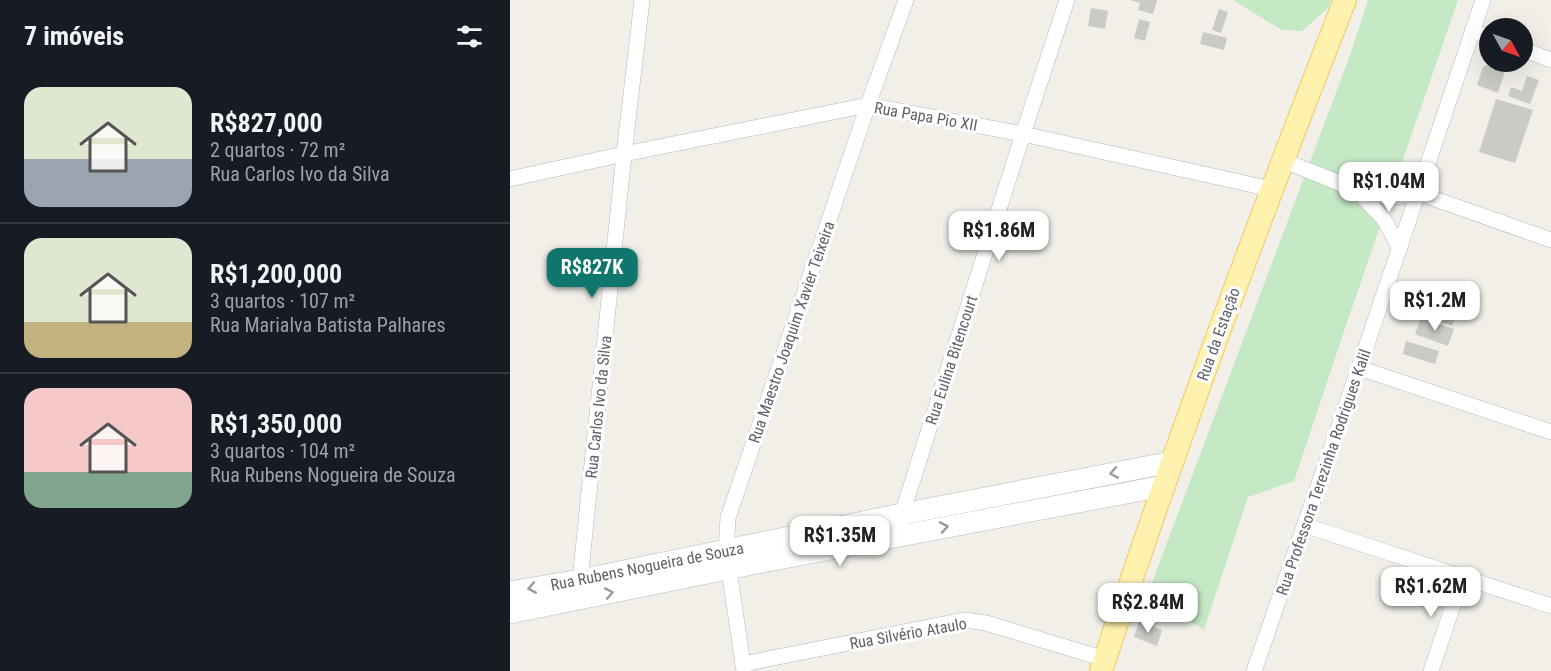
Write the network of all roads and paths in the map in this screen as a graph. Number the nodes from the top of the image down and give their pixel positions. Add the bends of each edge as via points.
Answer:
1 (642, 0) edge
2 (906, 0) edge
3 (1067, 0) edge
4 (1345, 0) edge
5 (1483, 0) edge
6 (1472, 31) junction
7 (1479, 33) edge
8 (1533, 53) edge
9 (1551, 60) edge
10 (868, 105) junction
11 (1023, 134) junction
12 (624, 154) junction
13 (1282, 160) junction
14 (510, 179) edge
15 (1271, 189) junction
16 (1418, 193) junction
17 (1359, 194) junction
18 (1551, 240) edge
19 (1400, 248) junction
20 (1359, 368) junction
21 (1551, 432) edge
22 (1172, 462) junction
23 (1163, 486) junction
24 (902, 514) junction
25 (1304, 525) junction
26 (899, 535) junction
27 (728, 560) junction
28 (1463, 576) junction
29 (581, 589) junction
30 (510, 592) edge
31 (1551, 606) edge
32 (510, 613) edge
33 (1103, 665) edge
34 (744, 668) edge
35 (1254, 671) edge
36 (1431, 671) edge

1 - 12 street, Rua Carlos Ivo da Silva
2 - 10 street, Rua Maestro Joaquim Xavier Teixeira
3 - 11 street, Rua Eulina Bitencourt
4 - 13 main road, Rua da Estação
5 - 6 street, Rua Professora Terezinha Rodrigues Kalil
6 - 7 street
6 - 16 street, Rua Professora Terezinha Rodrigues Kalil
8 - 9 street
10 - 11 street, Rua Papa Pio XII
10 - 12 street, Rua Papa Pio XII
10 - 27 street, Rua Maestro Joaquim Xavier Teixeira via 728,518
11 - 15 street, Rua Papa Pio XII
11 - 24 street, Rua Eulina Bitencourt
12 - 14 street, Rua Papa Pio XII
12 - 29 street, Rua Carlos Ivo da Silva
13 - 15 main road, Rua da Estação
13 - 17 street
15 - 22 main road, Rua da Estação
16 - 17 street via 1398,197
16 - 18 street
16 - 19 street, Rua Professora Terezinha Rodrigues Kalil
17 - 19 street via 1383,219
19 - 20 street, Rua Professora Terezinha Rodrigues Kalil
20 - 21 street
20 - 25 street, Rua Professora Terezinha Rodrigues Kalil
22 - 23 main road, Rua da Estação
22 -> 24 street, Rua Rubens Nogueira de Souza
26 -> 23 street, Rua Rubens Nogueira de Souza
23 - 33 main road, Rua da Estação
24 - 26 street, Rua Eulina Bitencourt
24 - 27 street, Rua Rubens Nogueira de Souza
25 - 28 street
25 - 35 street, Rua Professora Terezinha Rodrigues Kalil
26 - 27 street, Rua Rubens Nogueira de Souza
27 - 29 street, Rua Rubens Nogueira de Souza
27 - 34 street, Rua Maestro Joaquim Xavier Teixeira
28 - 31 street
28 - 36 street
29 -> 30 street, Rua Rubens Nogueira de Souza
29 - 32 street, Rua Rubens Nogueira de Souza
33 - 34 street, Rua Silvério Ataulo via 986,623 964,620

